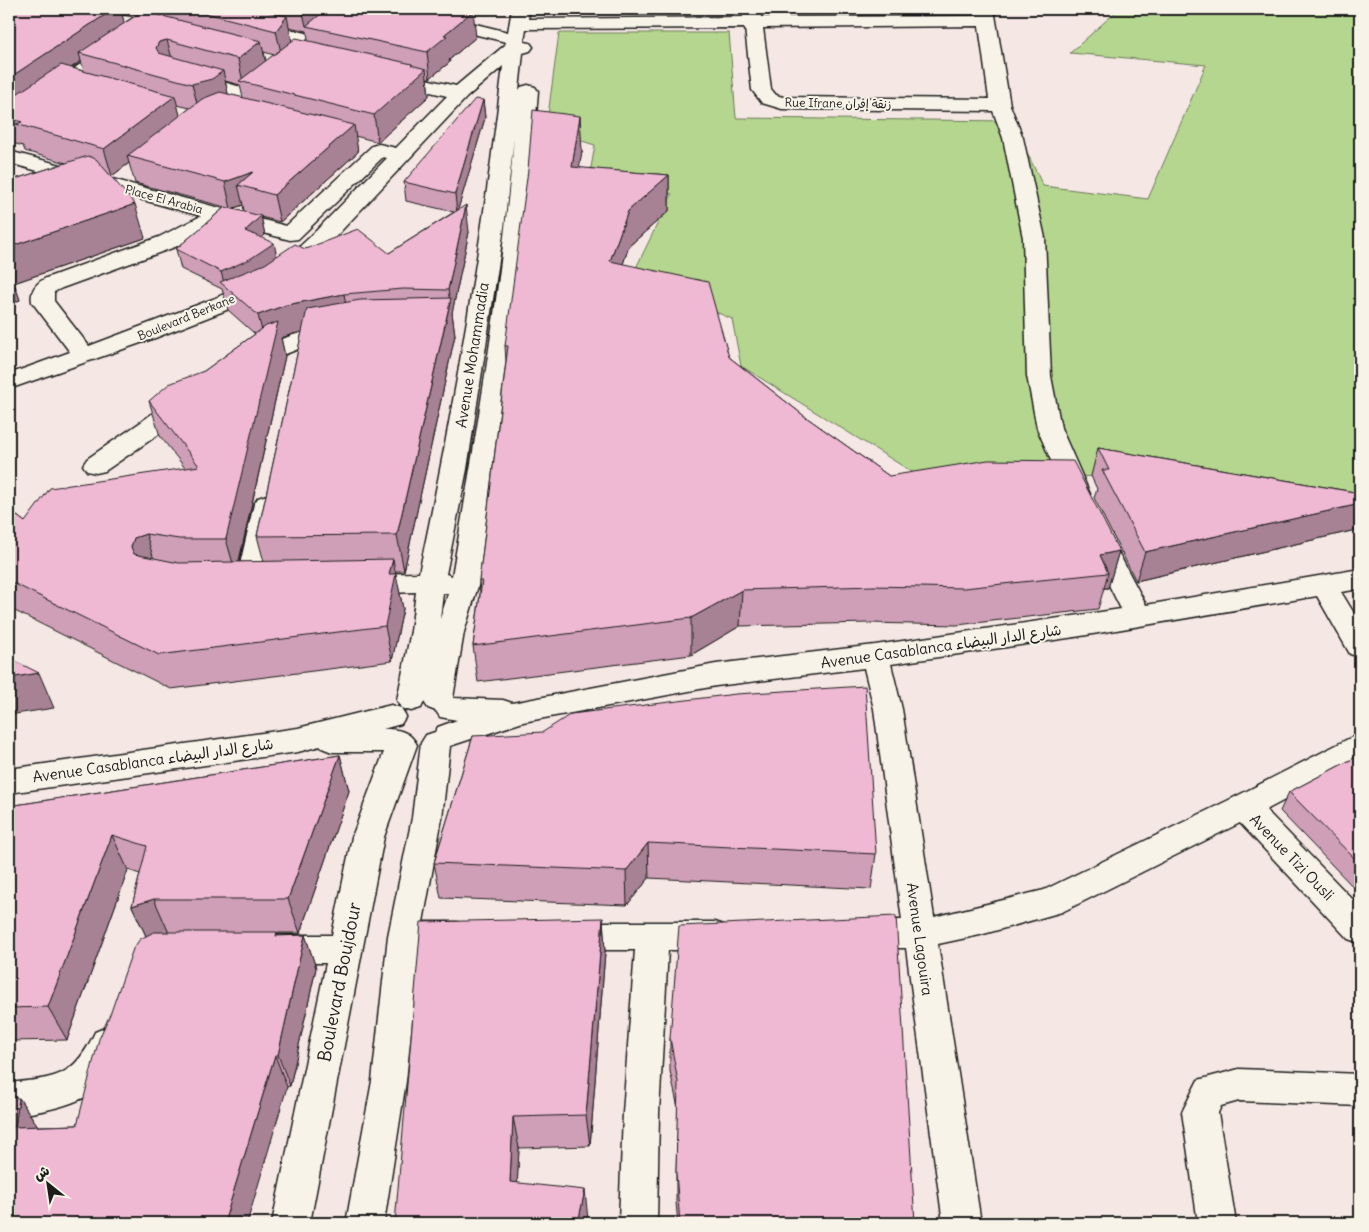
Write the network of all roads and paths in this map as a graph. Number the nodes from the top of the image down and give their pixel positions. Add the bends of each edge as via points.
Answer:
1 (175, 9) edge
2 (394, 9) edge
3 (986, 15) edge
4 (751, 16) edge
5 (127, 23) edge
6 (243, 23) edge
7 (146, 28) junction
8 (324, 28) edge
9 (524, 28) edge
10 (164, 33) edge
11 (309, 40) junction
12 (298, 56) edge
13 (173, 74) edge
14 (375, 74) edge
15 (66, 82) junction
16 (264, 83) edge
17 (93, 90) edge
18 (1000, 105) junction
19 (475, 107) junction
20 (9, 121) edge
21 (401, 155) junction
22 (9, 157) edge
23 (220, 215) junction
24 (502, 322) junction
25 (468, 327) junction
26 (357, 329) edge
27 (303, 339) junction
28 (84, 355) junction
29 (298, 366) edge
30 (229, 372) edge
31 (9, 382) edge
32 (206, 386) edge
33 (96, 465) dead end
34 (272, 485) edge
35 (1360, 579) edge
36 (431, 582) junction
37 (335, 584) edge
38 (277, 585) edge
39 (464, 586) junction
40 (1324, 587) junction
41 (1138, 616) junction
42 (1360, 647) edge
43 (876, 656) junction
44 (421, 724) junction
45 (1360, 746) edge
46 (9, 780) edge
47 (1244, 807) junction
48 (1360, 929) edge
49 (919, 934) junction
50 (741, 935) edge
51 (830, 935) edge
52 (404, 936) junction
53 (484, 936) edge
54 (543, 936) edge
55 (652, 936) junction
56 (239, 949) edge
57 (346, 949) junction
58 (118, 1012) edge
59 (1360, 1090) edge
60 (9, 1098) edge
61 (291, 1223) edge
62 (365, 1223) edge
63 (638, 1223) edge
64 (962, 1223) edge
65 (1217, 1223) edge

1 - 7 street
2 - 9 street
3 - 4 street
3 - 18 street
4 - 9 street
4 - 18 street, Rue Ifrane زنقة إفران via 762,90 769,99 782,103
5 - 7 street
6 - 11 street
7 - 10 street
7 - 15 street
8 - 11 street
9 - 19 street, Avenue Mohammadia
9 - 19 street, Boulevard Berkane
9 - 24 street, Avenue Mohammadia via 519,205
11 - 12 street via 300,47
13 - 16 street via 241,100
14 - 19 street
15 - 17 street
15 - 20 street
18 - 41 street via 1013,138 1034,238 1038,376 1049,428 1079,498
19 - 21 street, Boulevard Berkane
19 - 25 street, Avenue Mohammadia via 501,171
21 - 23 street, Place El Arabia via 369,148 290,234
21 - 28 street, Boulevard Berkane via 293,265 221,304
22 - 23 street, Place El Arabia via 123,180
23 - 28 street via 167,242 42,290 42,302
24 - 25 street
24 - 39 street, Avenue Mohammadia via 484,467
25 - 36 street, Avenue Mohammadia via 454,469
26 - 27 street
27 - 29 street
27 - 30 street via 245,362
28 - 31 street, Boulevard Berkane
32 - 33 street
34 - 38 street via 239,586
35 - 40 street, Avenue Casablanca شارع الدار البيضاء
36 - 37 street
36 - 39 street
36 - 44 street, Avenue Mohammadia via 425,631
39 - 44 street, Avenue Mohammadia
40 - 41 street, Avenue Casablanca شارع الدار البيضاء
40 - 42 street
41 - 43 street, Avenue Casablanca شارع الدار البيضاء
43 - 44 street, Avenue Casablanca شارع الدار البيضاء via 716,675 522,711
43 - 49 street, Avenue Lagouira via 888,709
44 - 46 street, Avenue Casablanca شارع الدار البيضاء
44 - 52 street via 427,818
44 - 57 street, Boulevard Boujdour via 368,837
45 - 47 street
47 - 48 street, Avenue Tizi Ousli
47 - 49 street via 1051,902
49 - 51 street
49 - 64 street, Avenue Lagouira
50 - 55 street
52 - 53 street
52 - 62 street via 389,1081
54 - 55 street
55 - 63 street
56 - 57 street
57 - 61 street, Boulevard Boujdour
58 - 60 street via 103,1054 89,1076 47,1093
59 - 65 street via 1239,1085 1210,1092 1200,1112

